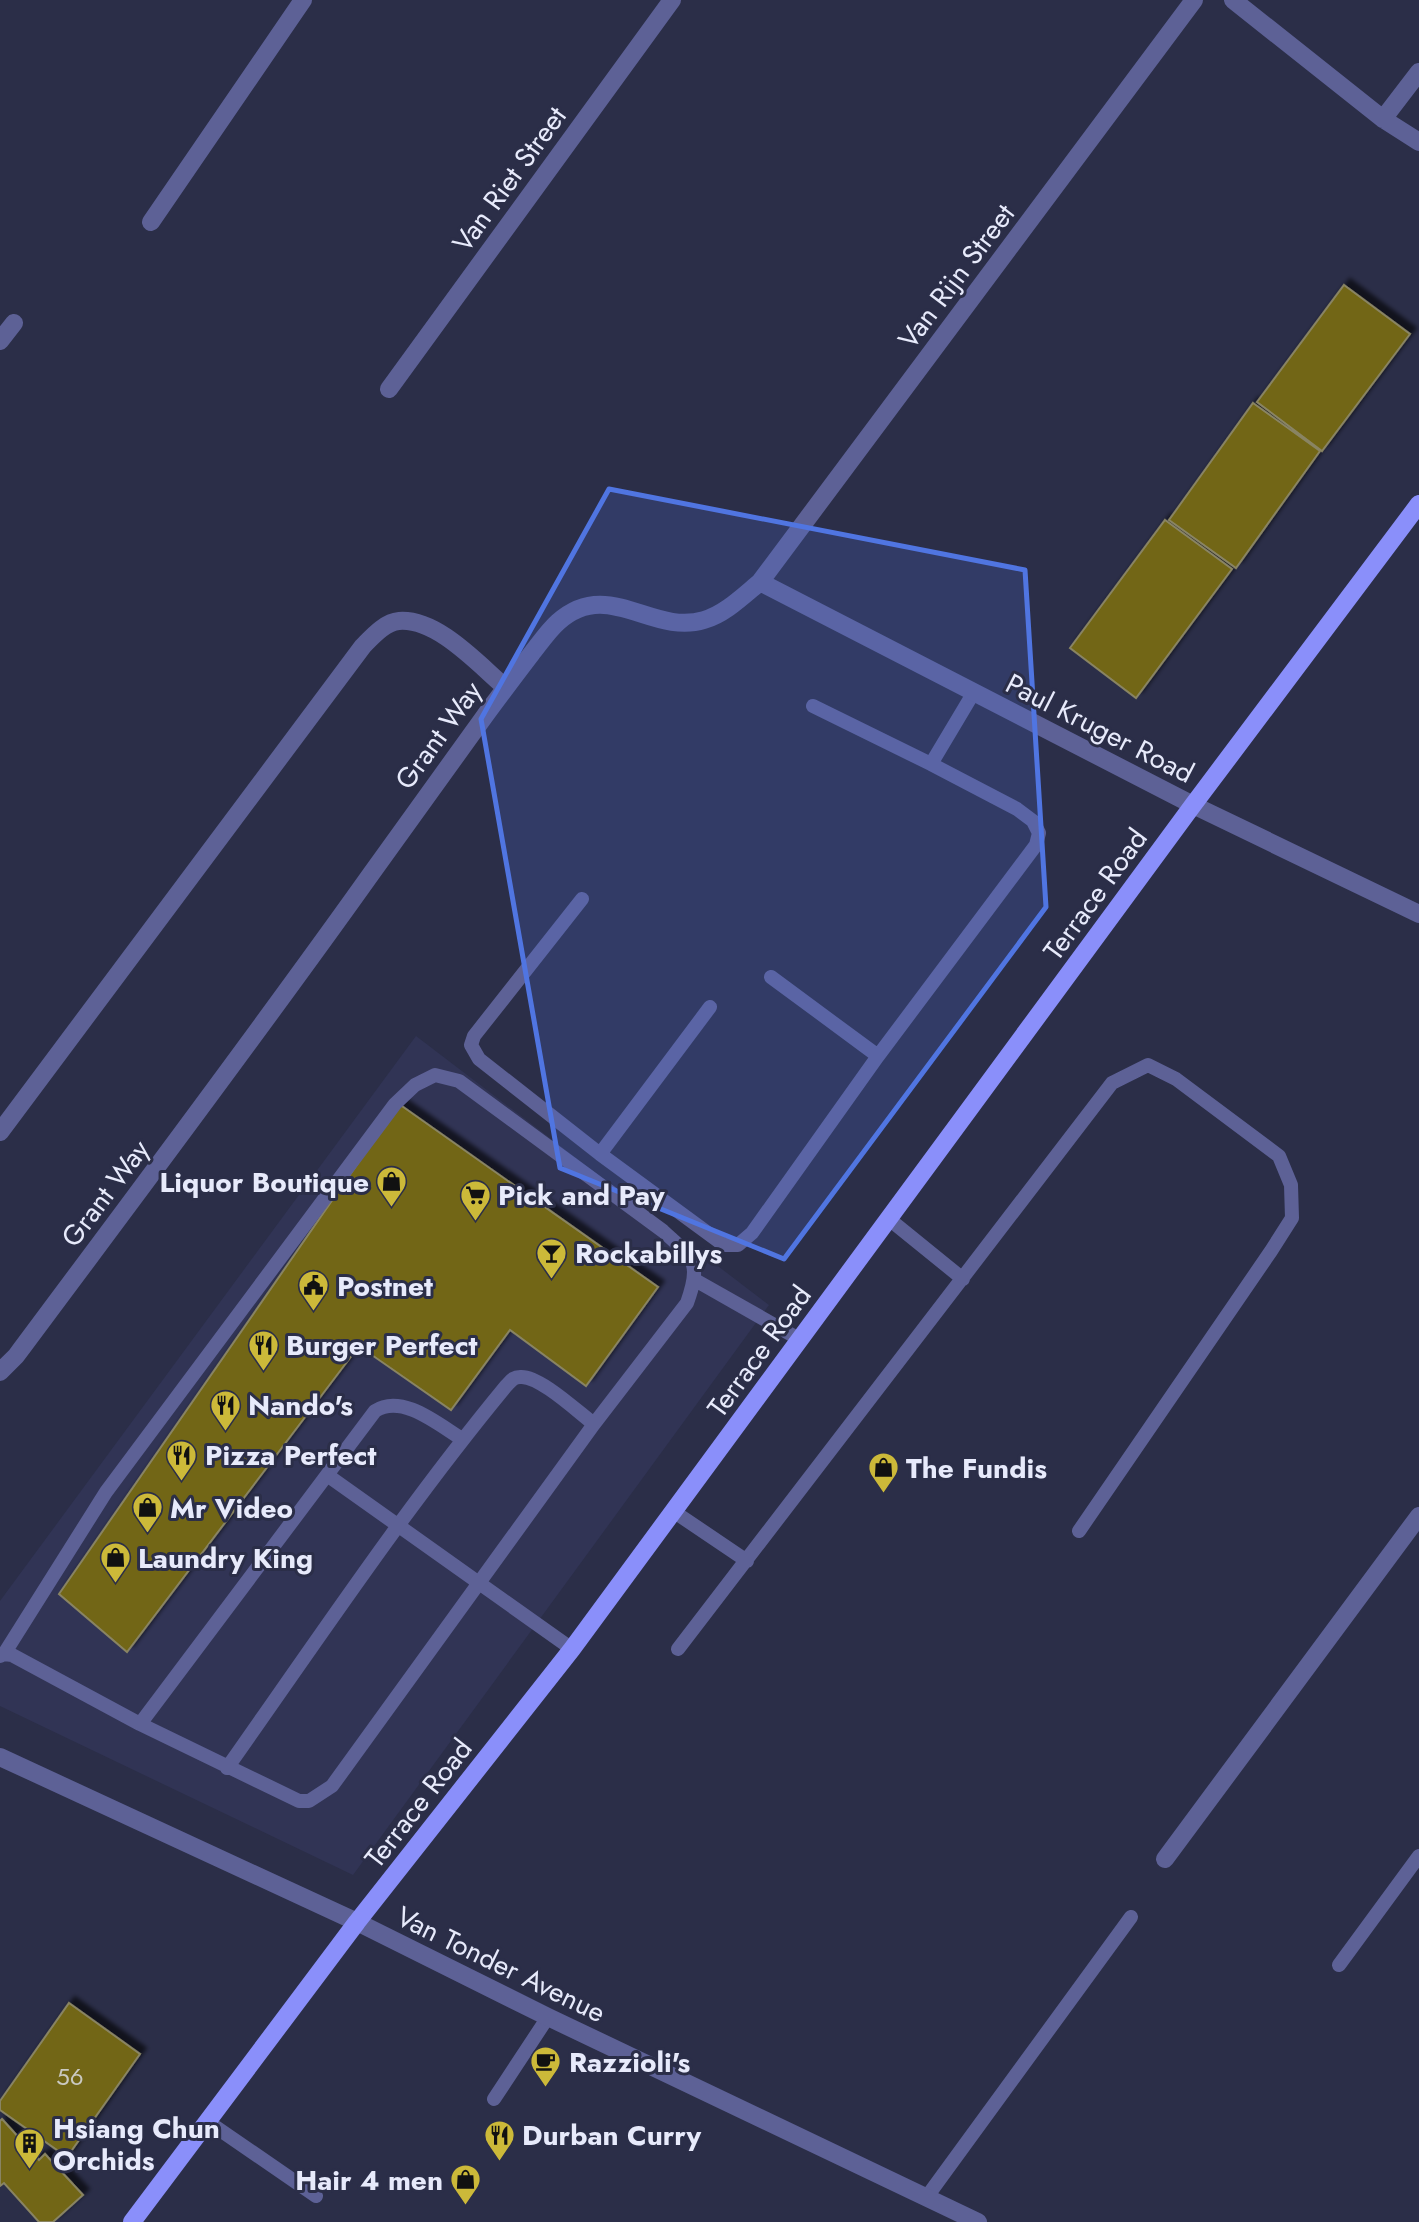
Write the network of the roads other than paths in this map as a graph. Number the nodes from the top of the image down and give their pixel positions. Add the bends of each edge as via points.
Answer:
1 (303, 0) edge
2 (672, 0) edge
3 (1194, 0) edge
4 (1233, 0) edge
5 (1419, 72) edge
6 (1383, 118) junction
7 (1419, 142) edge
8 (151, 222) dead end
9 (14, 323) dead end
10 (0, 341) edge
11 (388, 389) dead end
12 (1419, 504) edge
13 (760, 582) junction
14 (505, 687) junction
15 (974, 692) junction
16 (813, 706) dead end
17 (931, 764) junction
18 (1194, 805) junction
19 (582, 899) dead end
20 (1419, 914) edge
21 (771, 977) dead end
22 (710, 1007) dead end
23 (878, 1056) junction
24 (0, 1132) edge
25 (600, 1154) junction
26 (889, 1219) junction
27 (963, 1279) junction
28 (695, 1280) junction
29 (799, 1339) junction
30 (0, 1372) edge
31 (594, 1424) junction
32 (462, 1439) junction
33 (327, 1475) junction
34 (673, 1511) junction
35 (1419, 1516) edge
36 (398, 1527) junction
37 (1079, 1531) dead end
38 (747, 1561) junction
39 (480, 1584) junction
40 (572, 1649) junction
41 (678, 1649) dead end
42 (2, 1655) edge
43 (140, 1724) junction
44 (0, 1757) edge
45 (227, 1768) junction
46 (1419, 1856) edge
47 (1165, 1859) dead end
48 (1131, 1917) dead end
49 (357, 1922) junction
50 (1339, 1965) dead end
51 (548, 2017) junction
52 (494, 2099) dead end
53 (207, 2121) junction
54 (316, 2196) dead end
55 (926, 2198) junction
56 (132, 2222) edge
57 (978, 2222) edge

1 - 8 street
2 - 11 street, Van Riet Street
3 - 13 street, Van Rijn Street
4 - 6 street
5 - 6 street
6 - 7 street
9 - 10 street
12 - 18 main road, Terrace Road
13 - 14 street, Van Rijn Street via 703,621 668,621 613,605 593,604 571,611 555,624
13 - 15 street, Paul Kruger Road
14 - 24 street, Grant Way via 425,624 397,620 379,631 363,646
14 - 30 street, Grant Way via 268,1018
15 - 17 lane
15 - 18 street, Paul Kruger Road
16 - 17 lane
17 - 23 lane via 1017,809 1033,821 1039,833 1036,845
18 - 20 street, Paul Kruger Road
18 - 26 main road, Terrace Road
19 - 25 lane via 471,1045 478,1059
21 - 23 lane
22 - 25 lane
23 - 25 lane via 752,1233 738,1245 724,1245
26 - 27 lane
26 - 29 main road, Terrace Road
27 - 37 lane via 1112,1083 1148,1065 1176,1079 1279,1156 1291,1185 1292,1218
27 - 38 lane
28 - 29 lane
28 - 31 lane via 687,1303
28 - 42 lane via 691,1258 663,1231 458,1081 435,1075 415,1085 395,1104 106,1492
29 - 34 main road, Terrace Road
31 - 32 lane via 536,1381 522,1376 506,1386
31 - 39 lane
32 - 33 lane via 413,1410 381,1407
32 - 36 lane
33 - 36 lane
33 - 43 lane
34 - 38 lane
34 - 40 main road, Terrace Road
35 - 47 street
36 - 39 lane
36 - 45 lane
38 - 41 lane
39 - 40 lane
39 - 45 lane via 332,1786 320,1796 299,1801
40 - 49 main road, Terrace Road
42 - 43 lane via 22,1660
43 - 45 lane
44 - 49 street, Van Tonder Avenue
46 - 50 lane
48 - 55 lane
49 - 51 street, Van Tonder Avenue
49 - 53 main road, Terrace Road
51 - 52 lane
51 - 55 street, Van Tonder Avenue
53 - 54 lane
53 - 56 main road, Terrace Road
55 - 57 street, Van Tonder Avenue

